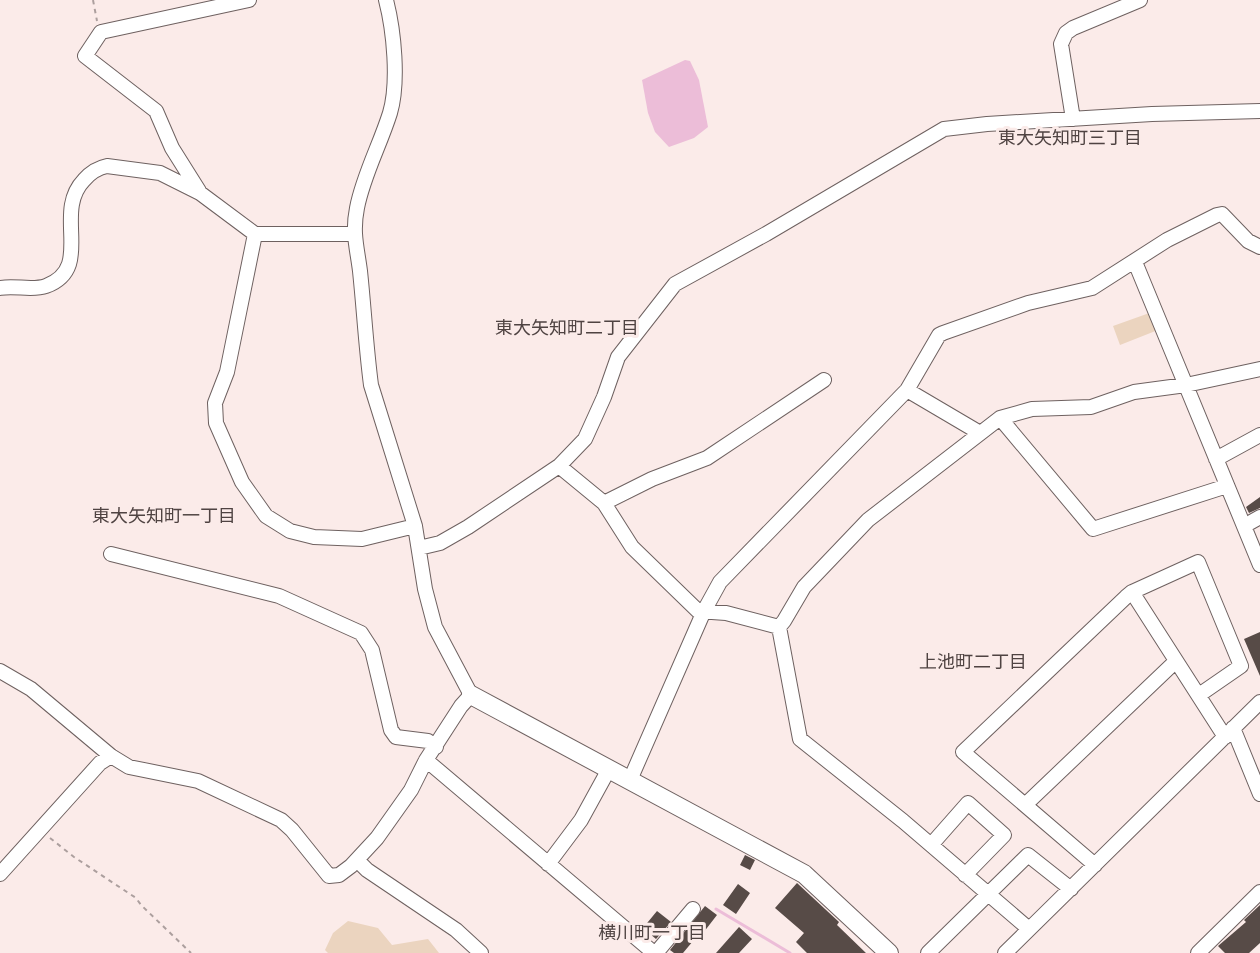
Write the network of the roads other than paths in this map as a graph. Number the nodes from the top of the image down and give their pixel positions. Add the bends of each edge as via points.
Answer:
1 (249, 0) edge
2 (386, 0) edge
3 (1140, 0) edge
4 (1260, 111) edge
5 (1073, 119) junction
6 (200, 193) junction
7 (255, 234) junction
8 (354, 234) junction
9 (1260, 247) edge
10 (1135, 262) junction
11 (0, 288) edge
12 (1260, 369) edge
13 (824, 380) dead end
14 (1186, 385) junction
15 (907, 390) junction
16 (1000, 418) junction
17 (980, 433) junction
18 (1260, 435) edge
19 (1216, 459) junction
20 (559, 466) junction
21 (1227, 486) junction
22 (604, 503) junction
23 (1260, 517) edge
24 (415, 526) junction
25 (1244, 526) junction
26 (419, 548) junction
27 (111, 554) dead end
28 (1260, 565) edge
29 (1132, 592) junction
30 (704, 611) junction
31 (779, 627) junction
32 (1176, 660) junction
33 (0, 671) edge
34 (471, 695) junction
35 (1199, 695) junction
36 (1260, 702) edge
37 (1229, 733) junction
38 (436, 747) junction
39 (111, 756) junction
40 (426, 760) junction
41 (609, 769) junction
42 (630, 780) junction
43 (1260, 794) edge
44 (1025, 806) junction
45 (931, 845) junction
46 (357, 860) junction
47 (548, 864) junction
48 (1095, 865) junction
49 (0, 874) edge
50 (965, 875) junction
51 (1071, 889) junction
52 (1260, 892) edge
53 (988, 894) junction
54 (693, 909) dead end
55 (1029, 929) junction
56 (885, 952) edge
57 (481, 953) edge
58 (655, 953) edge
59 (928, 953) edge
60 (1005, 953) edge
61 (1198, 953) edge

1 - 6 street via 101,32 86,56 156,111 172,148
2 - 8 street via 394,57 391,111 357,206
3 - 5 street via 1073,28 1062,38
4 - 5 street
5 - 20 street via 944,129 675,284 618,357 585,439
6 - 7 street
6 - 11 street via 160,173 100,167 83,180 72,196 72,251 65,274 45,286
7 - 8 street
7 - 24 street via 227,372 215,404 216,423 242,482 266,516 290,531 314,537 362,539
8 - 24 street via 371,385
9 - 10 street via 1248,241 1222,214 1167,240
10 - 14 street
10 - 15 street via 1087,291 1028,303 939,335
12 - 14 street
13 - 22 street via 707,458
14 - 16 street via 1134,392 1091,406 1032,409
14 - 19 street
15 - 17 street
15 - 30 street via 725,576
16 - 17 street
16 - 21 street via 1093,529
17 - 31 street via 868,520 804,587
18 - 19 street
19 - 21 street
20 - 22 street
20 - 26 street via 452,538
21 - 25 street
22 - 30 street via 632,547 698,611
23 - 25 street
24 - 26 street
25 - 28 street
26 - 34 street via 435,627
27 - 38 street via 279,596 362,633 372,650 391,730 396,737 428,741
29 - 32 street
29 - 35 street via 1198,562 1241,666
29 - 44 street via 963,752
30 - 31 street
30 - 42 street
31 - 45 street via 800,739
32 - 35 street
32 - 44 street
33 - 39 street via 40,696
34 - 38 street
34 - 41 street
35 - 37 street
36 - 37 street
37 - 43 street
37 - 48 street
38 - 40 street
39 - 46 street via 138,770 208,785 275,817 292,830 329,876 339,875
39 - 49 street via 100,763
40 - 46 street via 387,825
40 - 47 street
41 - 42 street
41 - 47 street via 580,820
42 - 56 street via 804,874
44 - 48 street
45 - 50 street
45 - 50 street via 968,803 1004,835
46 - 57 street via 456,930
47 - 58 street
48 - 51 street
50 - 53 street
51 - 53 street via 1028,855
51 - 55 street
52 - 61 street
53 - 55 street
53 - 59 street
54 - 58 street
55 - 60 street

